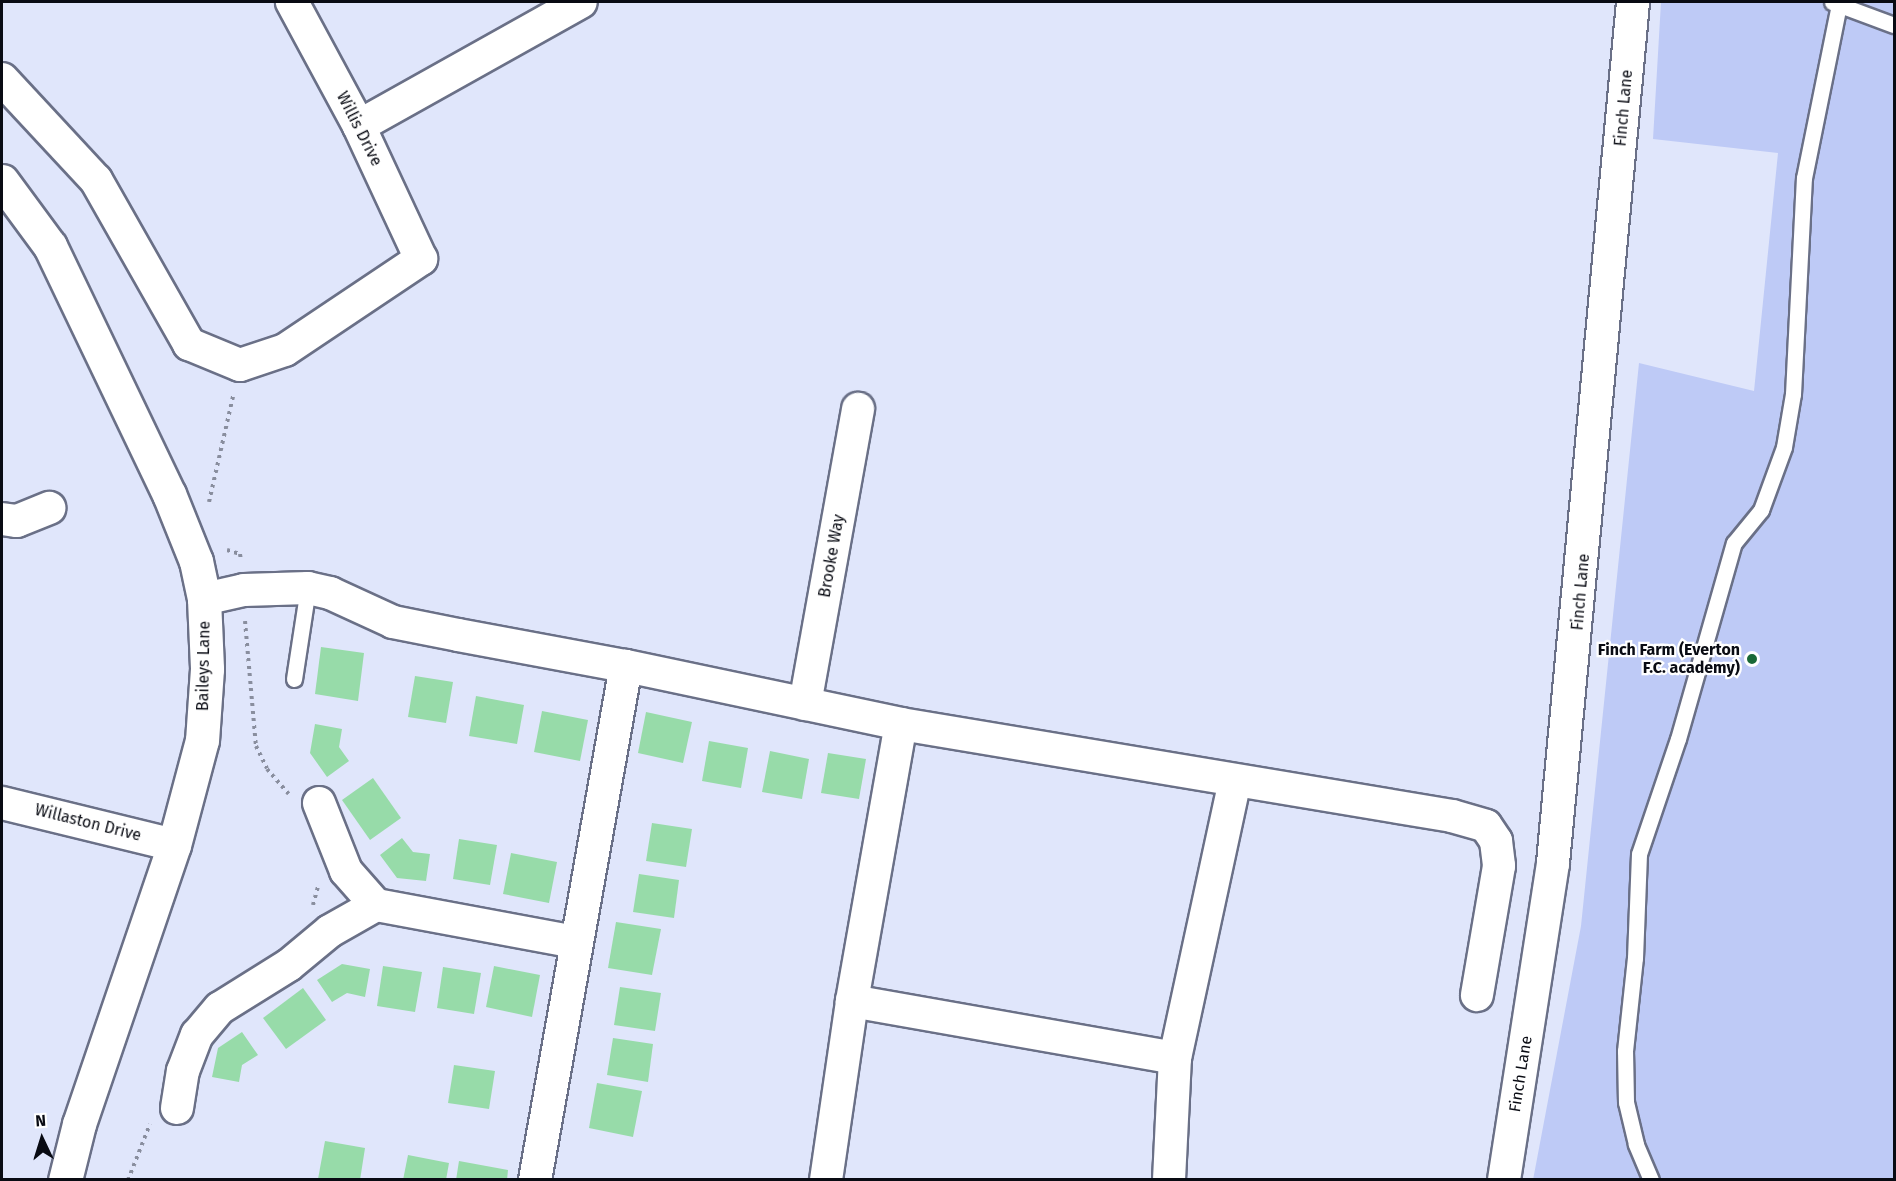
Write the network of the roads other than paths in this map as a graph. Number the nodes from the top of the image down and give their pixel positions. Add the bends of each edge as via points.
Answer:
1 (292, 2) edge
2 (581, 2) edge
3 (1633, 2) edge
4 (1835, 3) edge
5 (1894, 25) edge
6 (2, 79) edge
7 (359, 126) junction
8 (2, 181) edge
9 (858, 409) dead end
10 (50, 508) dead end
11 (2, 519) edge
12 (308, 588) junction
13 (204, 599) junction
14 (627, 666) junction
15 (294, 679) dead end
16 (805, 704) junction
17 (901, 724) junction
18 (1235, 780) junction
19 (2, 803) edge
20 (307, 803) road end
21 (174, 845) junction
22 (376, 905) junction
23 (576, 942) junction
24 (1477, 995) dead end
25 (852, 1001) junction
26 (1175, 1058) junction
27 (165, 1110) road end
28 (65, 1179) edge
29 (535, 1179) edge
30 (826, 1179) edge
31 (1169, 1179) edge
32 (1504, 1179) edge
33 (1652, 1179) edge

1 - 7 street, Willis Drive
2 - 7 street
3 - 32 street, Finch Lane via 1553,863
4 - 5 lane
4 - 33 lane via 1804,178 1793,394 1784,447 1761,510 1734,543 1678,738 1639,854 1635,958 1625,1051 1626,1102 1636,1144
6 - 7 street, Willis Drive via 96,180 189,345 240,365 285,350 421,260
8 - 13 street, Baileys Lane via 50,246 169,494 196,561
9 - 16 street, Brooke Way
10 - 11 street via 17,521
12 - 13 street via 244,590
12 - 14 street via 330,593 393,622
12 - 15 lane
13 - 21 street, Baileys Lane via 207,669 202,740
14 - 16 street
14 - 23 street
16 - 17 street
17 - 18 street
17 - 25 street
18 - 24 street via 1452,816 1486,826 1496,841 1499,866
18 - 26 street
19 - 21 street, Willaston Drive
20 - 22 street via 346,871
21 - 28 street, Baileys Lane via 79,1124
22 - 23 street
22 - 27 street via 330,931 289,965 220,1008 197,1035
23 - 29 street
25 - 26 street
25 - 30 street
26 - 31 street

